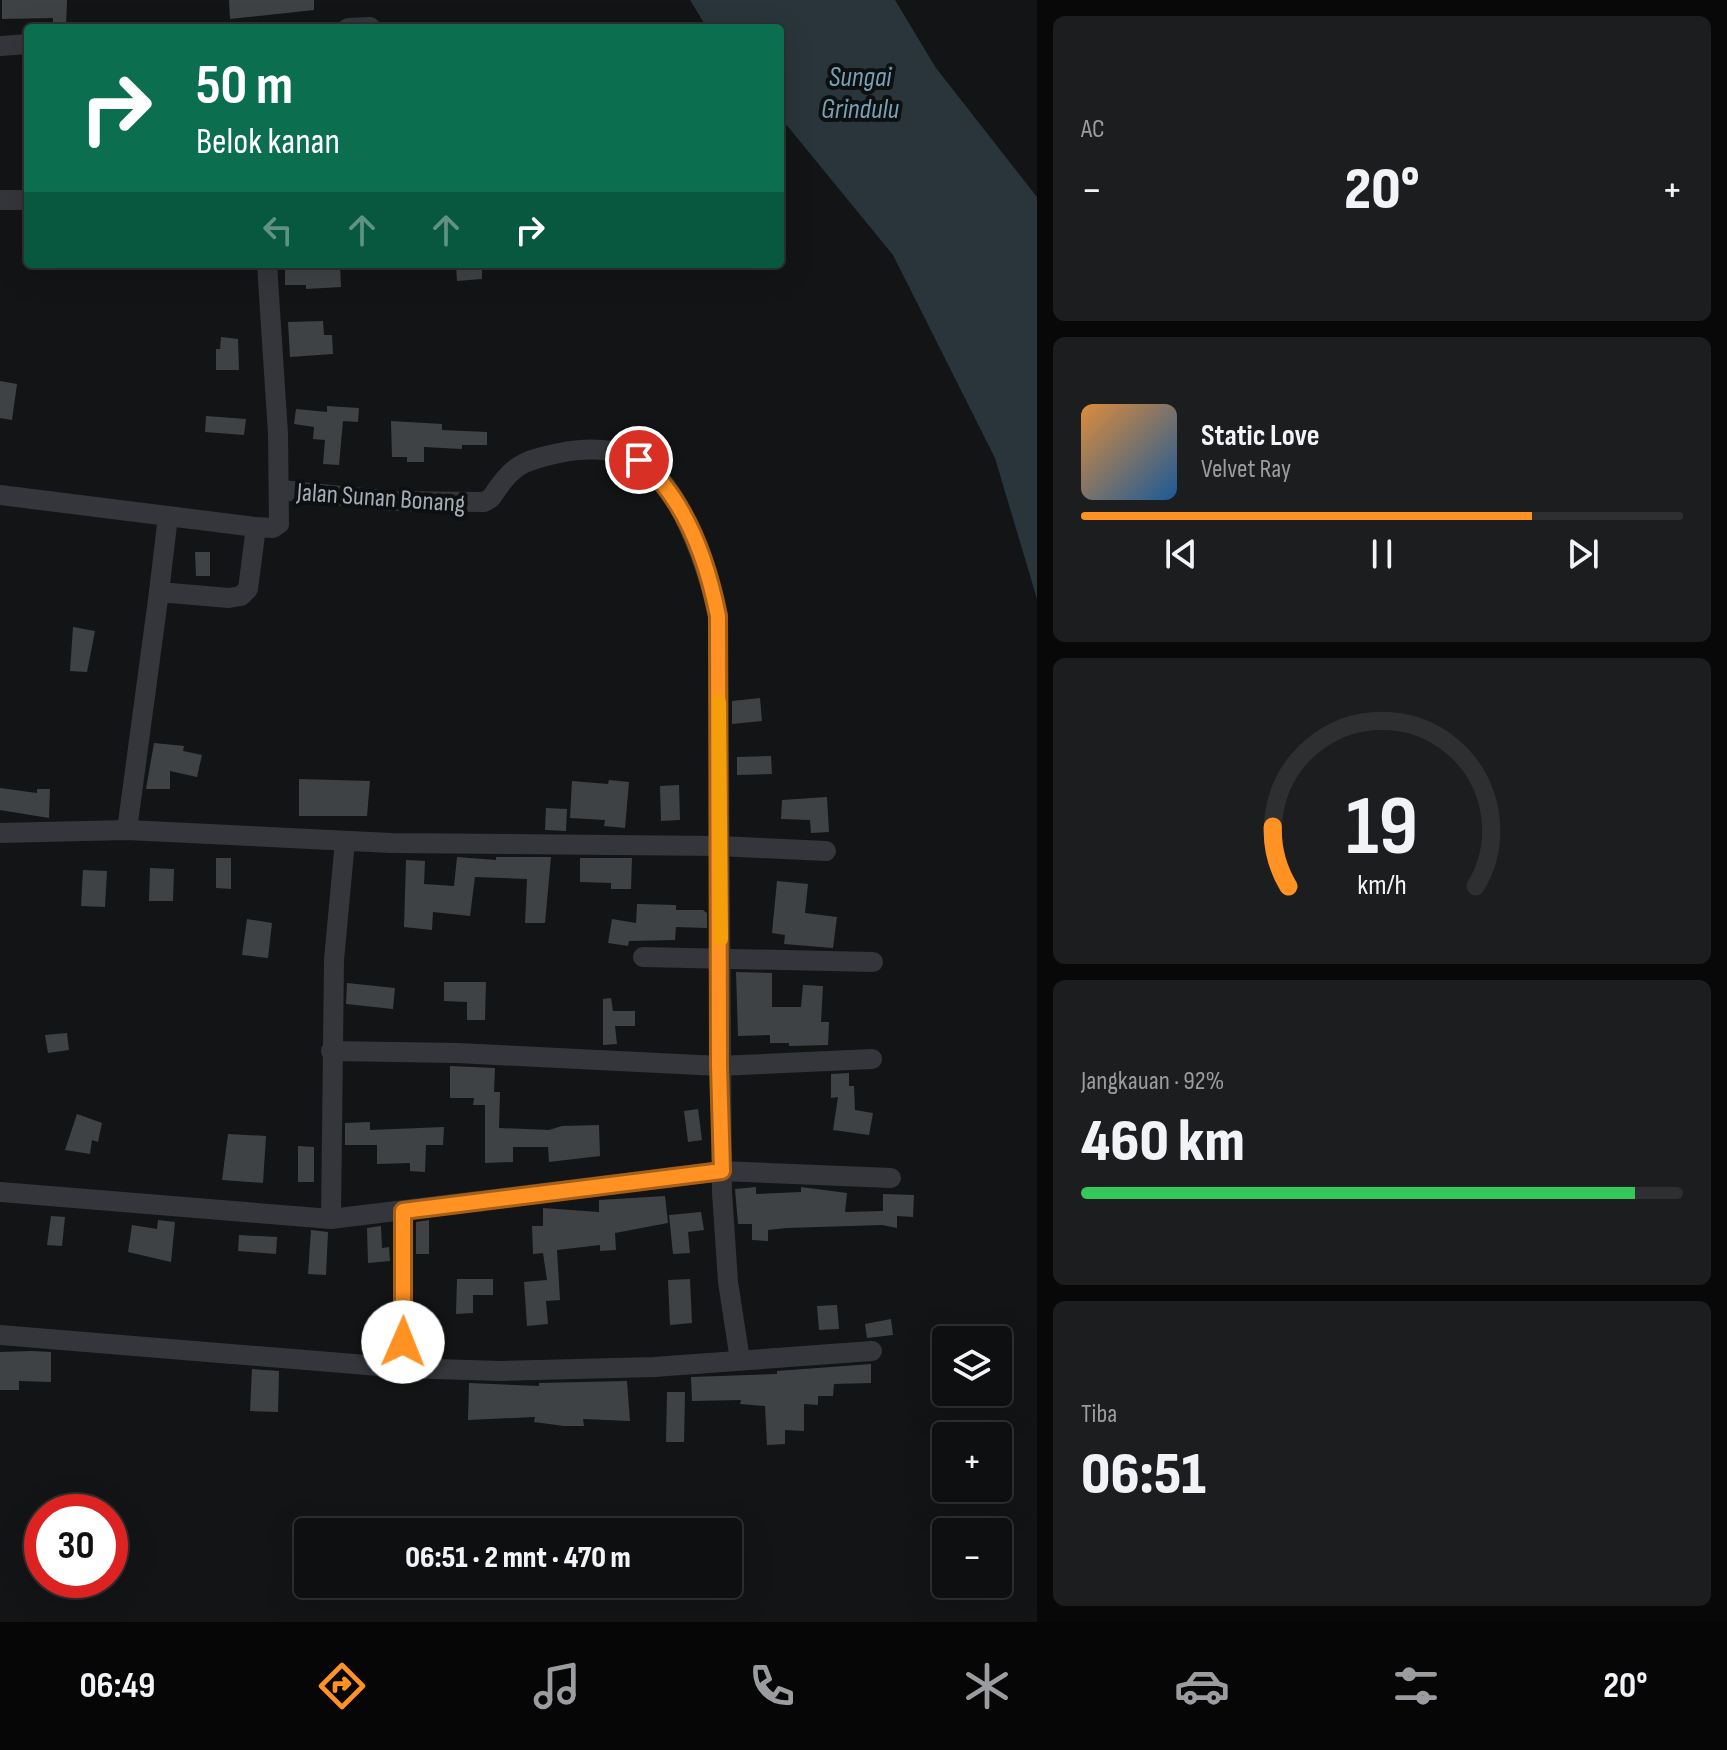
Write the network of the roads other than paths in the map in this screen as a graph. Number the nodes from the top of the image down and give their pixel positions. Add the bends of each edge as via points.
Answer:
1 (24, 44) edge
2 (0, 46) edge
3 (0, 200) edge
4 (24, 200) edge
5 (267, 268) edge
6 (281, 490) junction
7 (0, 495) edge
8 (168, 516) junction
9 (256, 527) junction
10 (159, 592) junction
11 (127, 830) junction
12 (0, 833) edge
13 (345, 841) junction
14 (718, 846) junction
15 (826, 851) dead end
16 (643, 957) dead end
17 (721, 959) junction
18 (873, 962) dead end
19 (331, 1051) junction
20 (872, 1059) dead end
21 (719, 1066) junction
22 (722, 1171) junction
23 (891, 1178) dead end
24 (0, 1192) edge
25 (403, 1211) junction
26 (331, 1219) junction
27 (0, 1335) edge
28 (872, 1351) dead end
29 (740, 1360) junction
30 (403, 1368) junction

1 - 2 street
3 - 4 street
5 - 6 street
6 - 9 street via 279,524
6 - 14 street, Jalan Sunan Bonang via 393,501 484,502 525,460 575,450 624,455 654,472 704,559 718,616
7 - 8 street
8 - 9 street
8 - 10 street
9 - 10 street via 248,589 241,596
10 - 11 street
11 - 12 street
11 - 13 street
13 - 14 street
13 - 19 street
14 - 15 street
14 - 17 street, Jalan Sunan Bonang
16 - 17 street
17 - 18 street
17 - 21 street, Jalan Sunan Bonang
19 - 21 street
19 - 26 street
20 - 21 street
21 - 22 street, Jalan Sunan Bonang
22 - 23 street
22 - 25 street
22 - 29 street, Jalan Sunan Bonang via 728,1282
24 - 26 street
25 - 26 street
25 - 30 street
27 - 30 street
28 - 29 street
29 - 30 street via 567,1371

